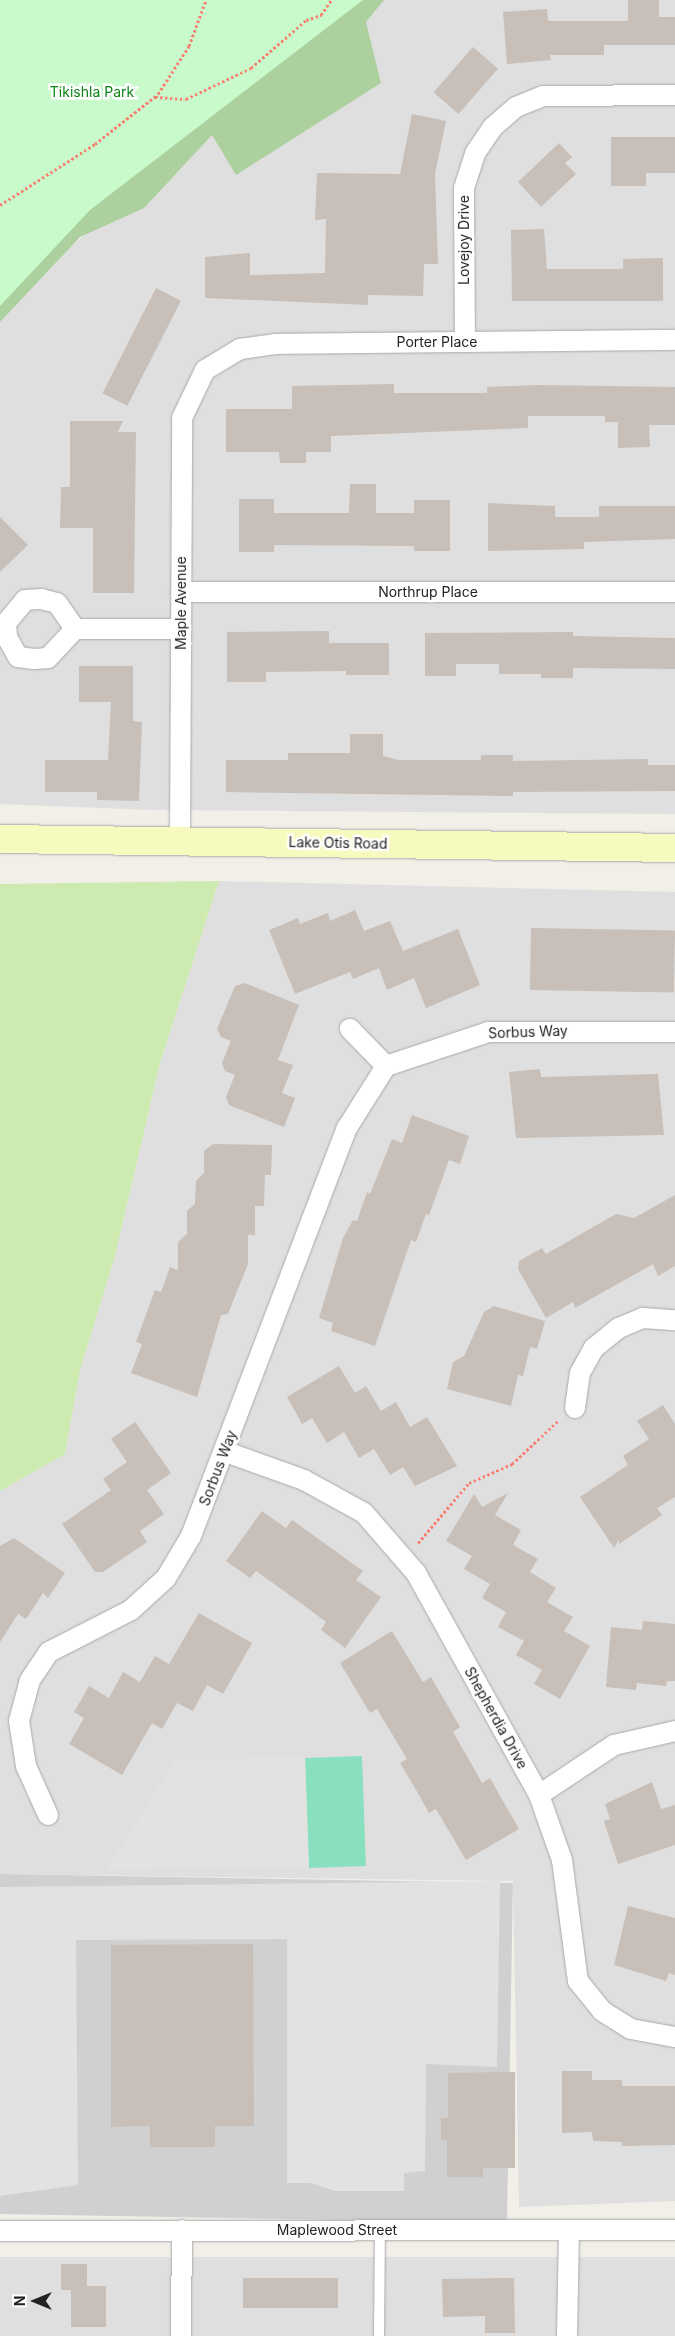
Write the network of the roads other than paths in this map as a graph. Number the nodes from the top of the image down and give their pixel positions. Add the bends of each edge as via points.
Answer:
1 (675, 95) edge
2 (675, 340) edge
3 (465, 342) junction
4 (205, 370) joint
5 (181, 592) junction
6 (675, 592) edge
7 (75, 629) dead end
8 (181, 629) junction
9 (0, 839) edge
10 (180, 841) junction
11 (675, 848) edge
12 (350, 1029) dead end
13 (675, 1032) edge
14 (386, 1066) junction
15 (675, 1320) edge
16 (575, 1408) road end
17 (226, 1452) junction
18 (675, 1731) edge
19 (539, 1794) junction
20 (48, 1815) dead end
21 (675, 2037) edge
22 (182, 2230) junction
23 (380, 2230) junction
24 (568, 2230) junction
25 (675, 2230) edge
26 (0, 2231) edge
27 (181, 2336) edge
28 (379, 2336) edge
29 (567, 2336) edge

1 - 3 street, Lovejoy Drive via 543,96 516,107 493,127 476,152 464,188
2 - 3 street, Porter Place
3 - 4 street, Porter Place via 275,344 240,350
4 - 5 street, Maple Avenue via 182,418
5 - 6 street, Northrup Place
5 - 8 street, Maple Avenue
7 - 8 street
8 - 10 street, Maple Avenue
9 - 10 main road, Lake Otis Road
10 - 11 main road, Lake Otis Road
12 - 14 street
13 - 14 street, Sorbus Way via 488,1032
14 - 17 street, Sorbus Way via 347,1128 291,1268
15 - 16 street via 643,1318 619,1328 594,1348 580,1373
17 - 19 street, Shepherdia Drive via 304,1480 364,1513 416,1573
17 - 20 street, Sorbus Way via 191,1536 166,1578 131,1610 49,1652 30,1680 19,1721 26,1766
18 - 19 street via 614,1745
19 - 21 street, Shepherdia Drive via 562,1860 578,1981 602,2011 631,2029
22 - 23 street, Maplewood Street
22 - 26 street, Maplewood Street
22 - 27 street
23 - 24 street, Maplewood Street
23 - 28 lane
24 - 25 street, Maplewood Street
24 - 29 street

